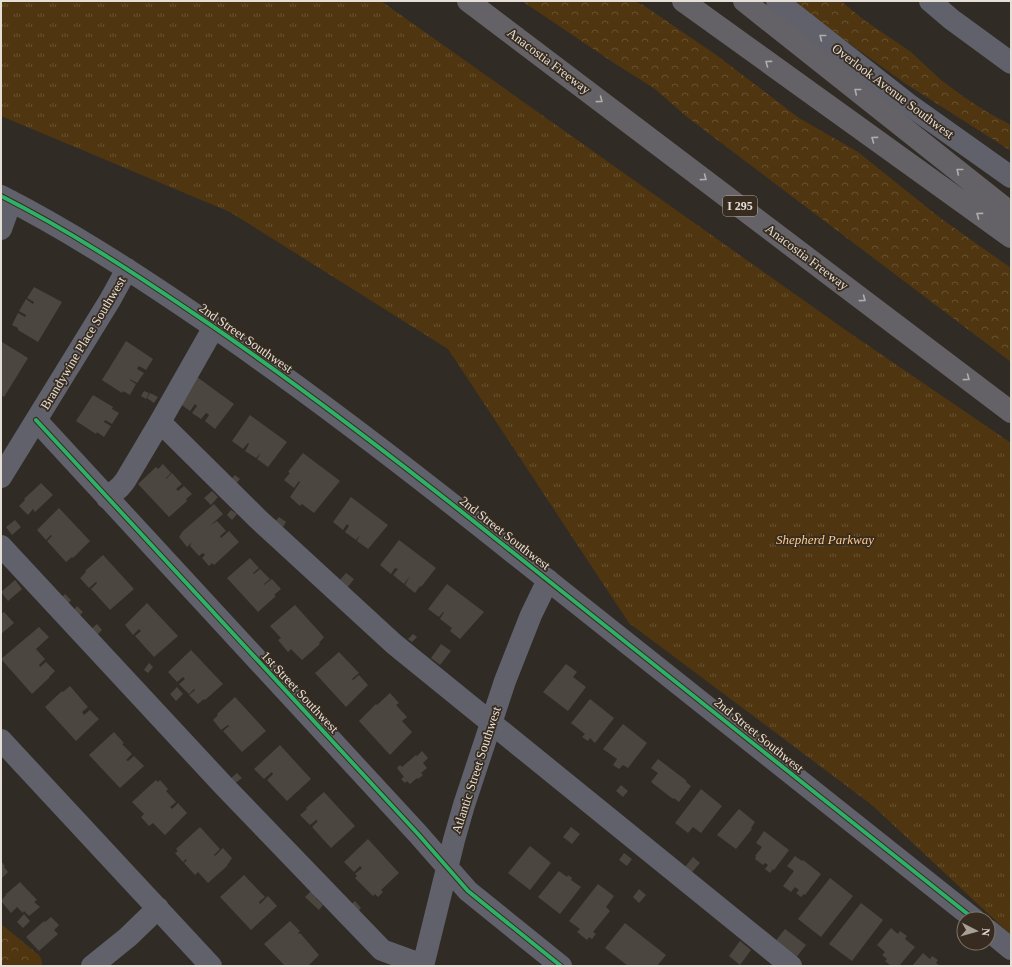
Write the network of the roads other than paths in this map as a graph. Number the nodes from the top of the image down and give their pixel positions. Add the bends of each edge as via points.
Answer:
1 (468, 1) edge
2 (683, 1) edge
3 (744, 1) edge
4 (777, 1) edge
5 (930, 1) edge
6 (1011, 63) edge
7 (1011, 177) edge
8 (6, 198) edge
9 (1011, 213) edge
10 (1, 228) edge
11 (1011, 237) edge
12 (127, 269) junction
13 (214, 327) junction
14 (1011, 412) edge
15 (36, 420) junction
16 (160, 422) junction
17 (1, 477) edge
18 (107, 498) junction
19 (1, 546) edge
20 (548, 580) junction
21 (491, 723) junction
22 (1, 740) edge
23 (447, 868) junction
24 (158, 908) junction
25 (964, 911) edge
26 (996, 937) edge
27 (1011, 949) edge
28 (92, 966) edge
29 (211, 966) edge
30 (423, 966) edge
31 (561, 966) edge
32 (791, 966) edge

1 -> 14 highway, Anacostia Freeway / I 295
11 -> 2 highway
9 -> 3 highway
7 -> 4 street, Overlook Avenue Southwest via 908,104
5 - 6 street
8 - 10 street
8 - 12 street, 2nd Street Southwest
12 - 13 street, 2nd Street Southwest
12 - 15 street, Brandywine Place Southwest
13 - 16 street
13 - 20 street, 2nd Street Southwest via 375,444
15 - 17 street, Brandywine Place Southwest
15 - 18 street, 1st Street Southwest
16 - 18 street via 125,481
16 - 21 street via 258,518 394,644
18 - 23 street, 1st Street Southwest
19 - 30 street via 382,950
20 - 21 street, Atlantic Street Southwest via 517,650
20 - 25 street, 2nd Street Southwest
21 - 23 street, Atlantic Street Southwest via 464,805
21 - 32 street
22 - 24 street
23 - 30 street, Atlantic Street Southwest
23 - 31 street, 1st Street Southwest via 468,891
24 - 28 street
24 - 29 street
26 - 27 street

